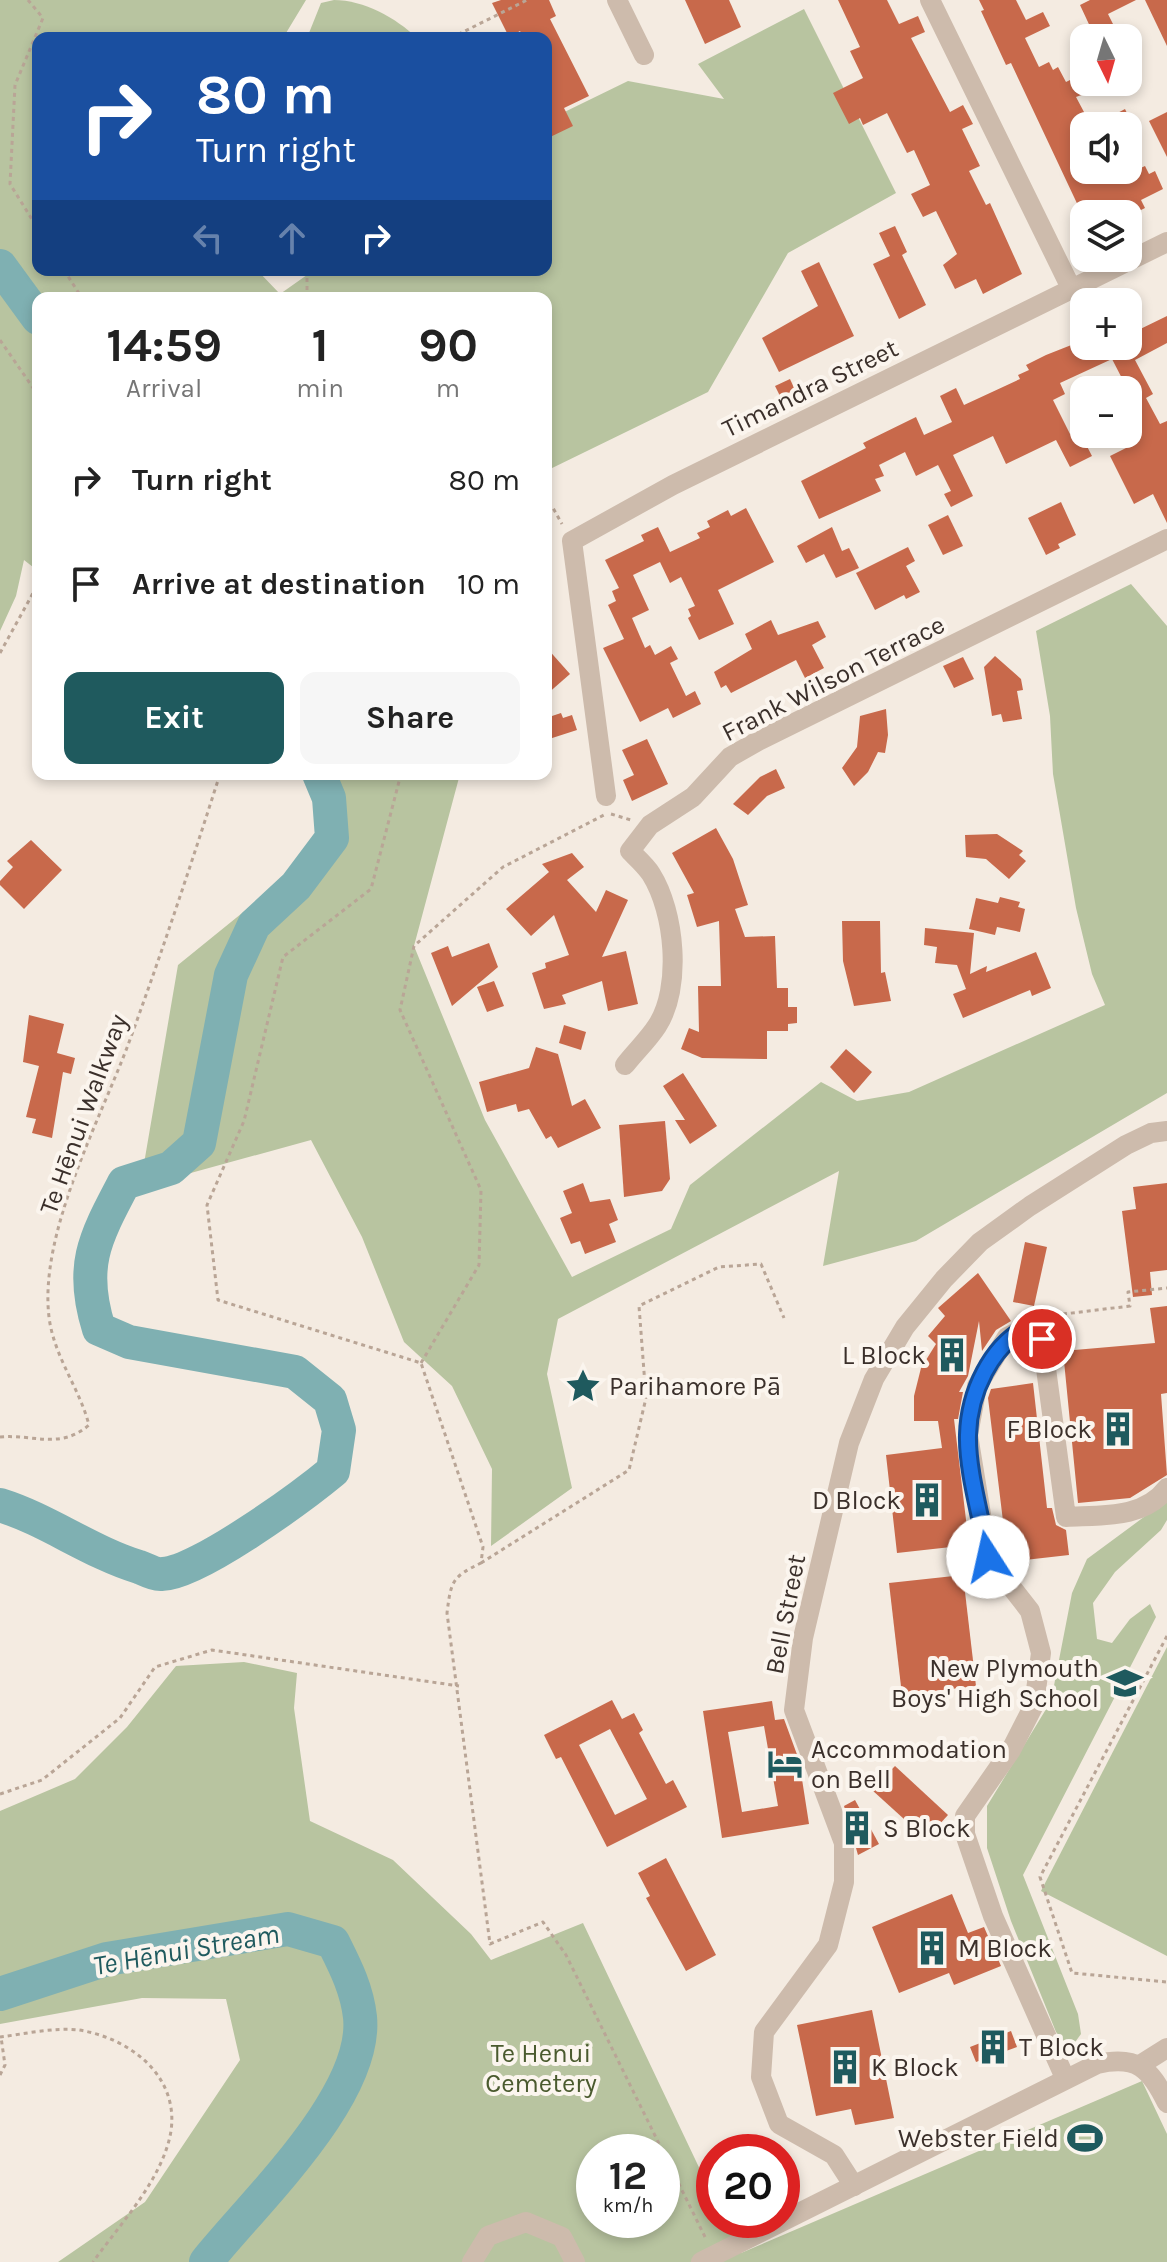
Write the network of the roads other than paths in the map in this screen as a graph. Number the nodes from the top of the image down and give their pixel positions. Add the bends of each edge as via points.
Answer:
1 (617, 0) edge
2 (930, 0) edge
3 (644, 55) dead end
4 (1167, 242) edge
5 (1070, 288) edge
6 (1071, 288) joint
7 (1167, 539) edge
8 (606, 805) road end
9 (625, 1065) dead end
10 (1167, 1131) edge
11 (1167, 1488) edge
12 (1167, 2048) edge
13 (1140, 2065) junction
14 (1065, 2078) junction
15 (1167, 2103) edge
16 (854, 2186) junction
17 (708, 2259) edge
18 (472, 2262) edge
19 (575, 2262) edge

1 - 3 street
2 - 6 street
4 - 6 street, Timandra Street
5 - 8 street, Timandra Street via 673,485 572,541
7 - 9 street, Frank Wilson Terrace via 758,741 730,757 693,797 650,825 630,851 651,874 664,906 670,941 669,999 658,1025
10 - 16 street, Bell Street via 1126,1145 980,1242 905,1327 874,1379 849,1443 803,1638 794,1710 844,1843 844,1882 828,1945 764,2032 761,2077 779,2124 834,2155
11 - 14 street via 1158,1500 1129,1513 1066,1517 1042,1339 1028,1327 1007,1337 977,1386 968,1435 988,1557 1030,1611 1041,1653 1034,1705 1011,1750 965,1816 965,1834 993,1916
12 - 13 street
13 - 14 street via 1122,2059
13 - 15 street
14 - 16 street
16 - 17 street
18 - 19 street via 488,2236 526,2222 562,2237

